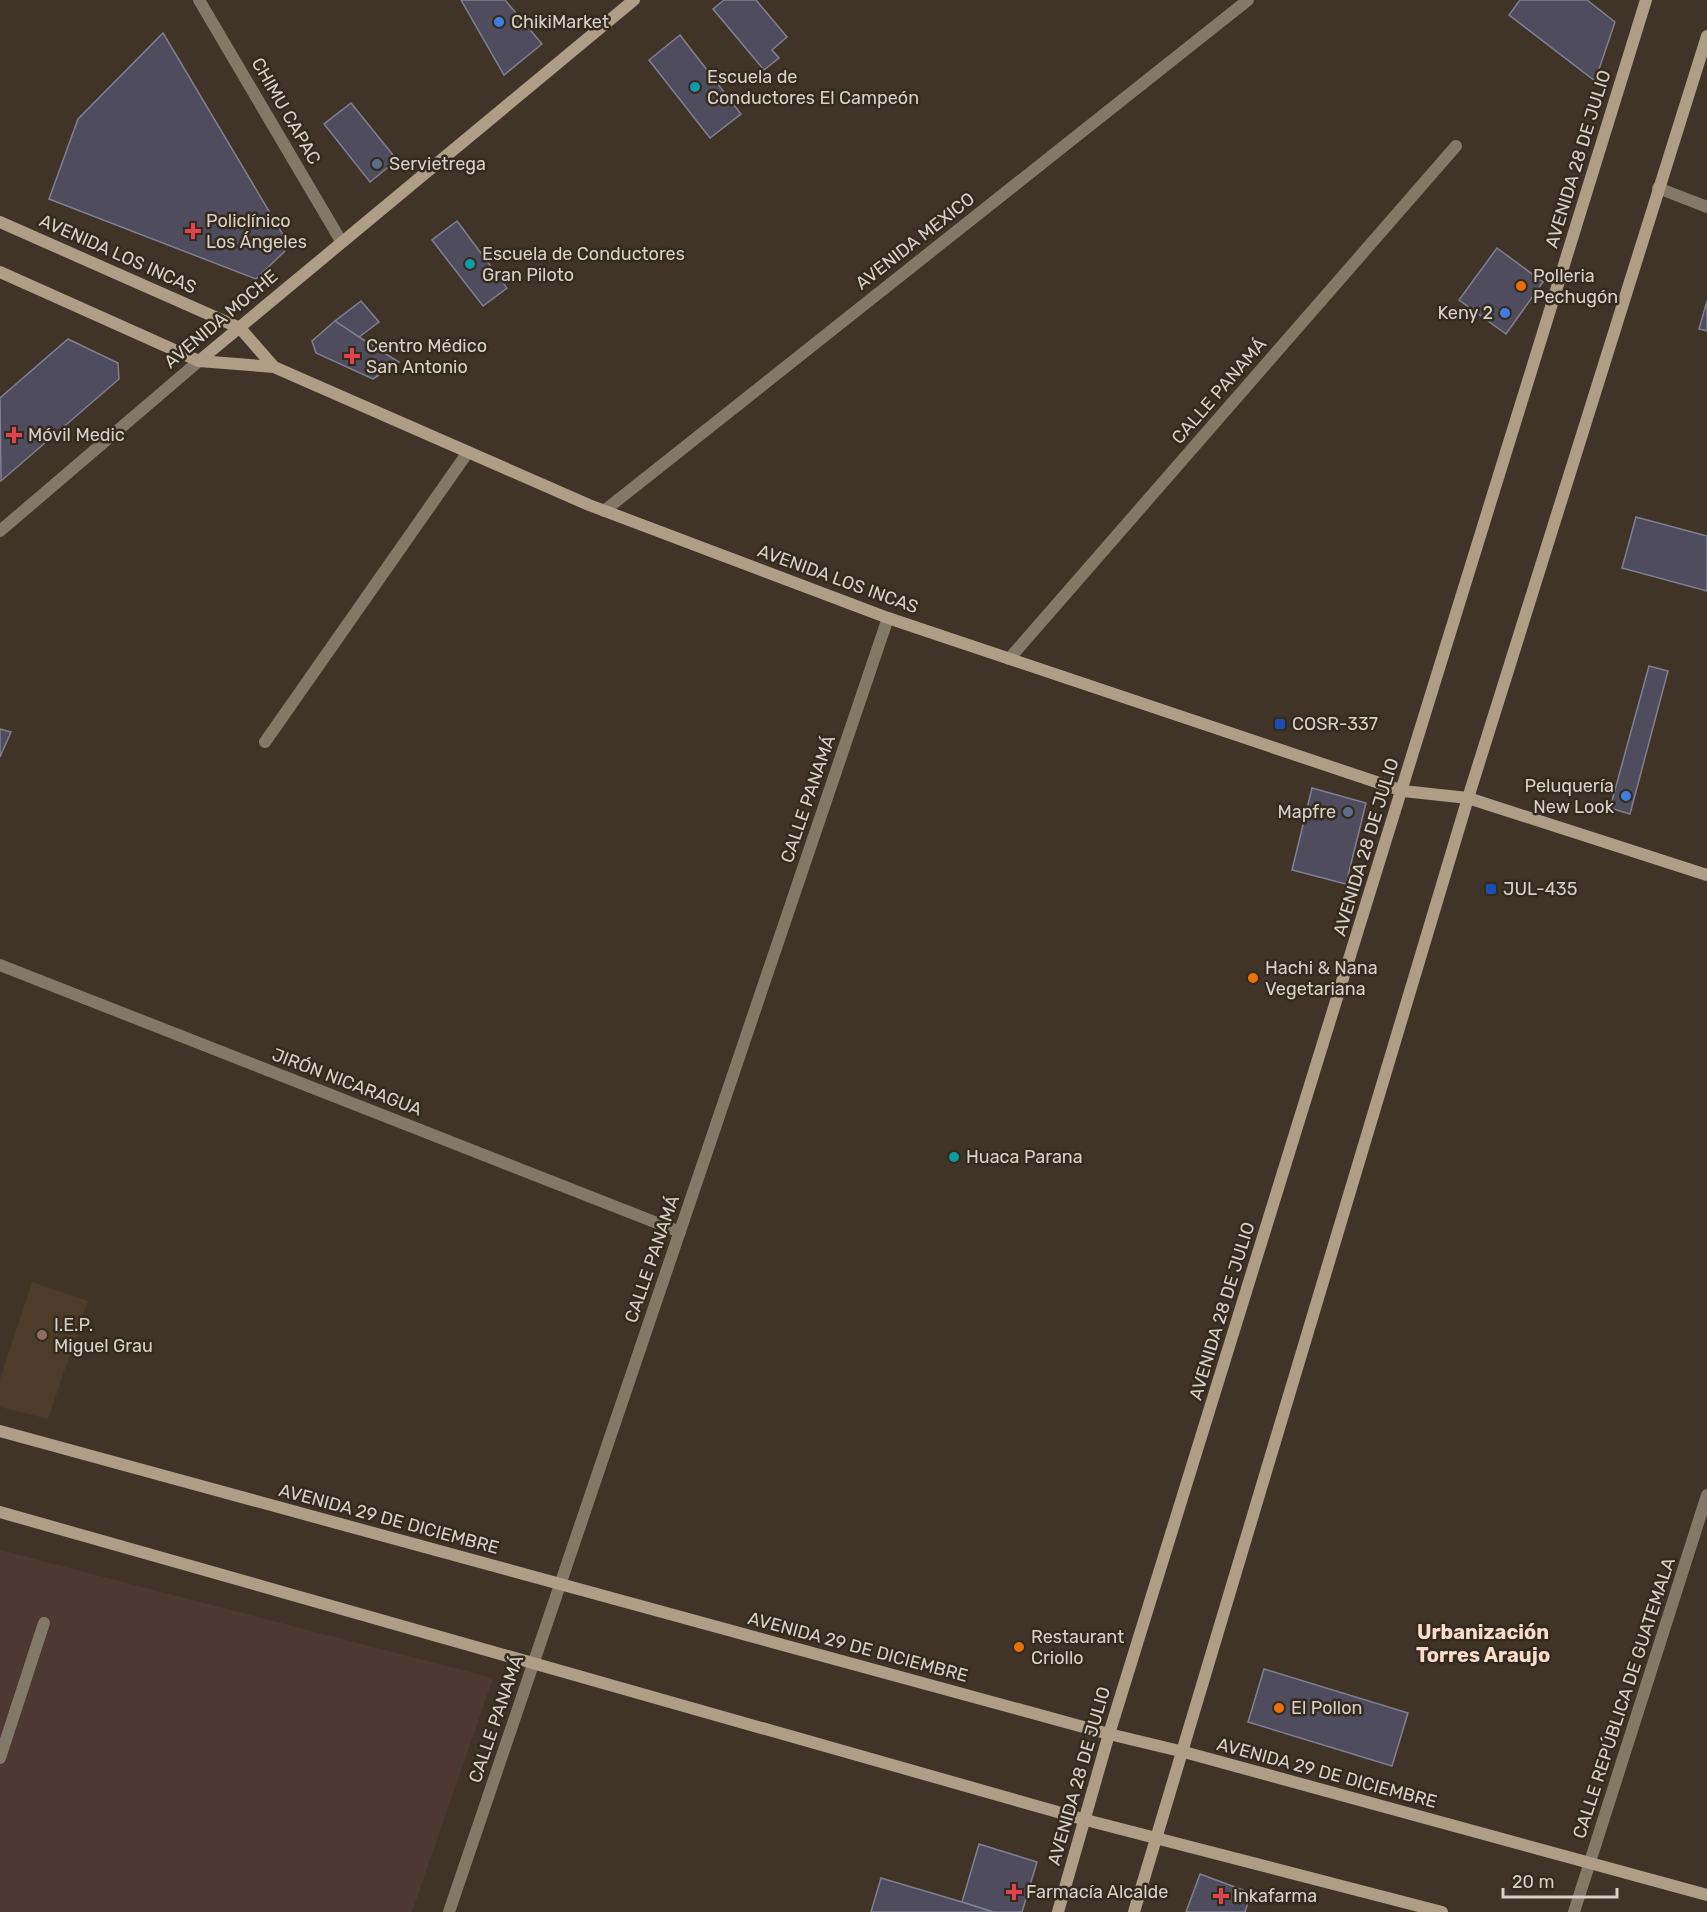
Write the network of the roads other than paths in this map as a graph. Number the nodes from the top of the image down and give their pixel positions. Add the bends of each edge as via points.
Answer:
1 (199, 0) edge
2 (634, 0) edge
3 (1248, 0) edge
4 (1646, 0) edge
5 (1707, 36) edge
6 (1456, 146) dead end
7 (1658, 188) junction
8 (1707, 207) edge
9 (0, 222) edge
10 (341, 241) junction
11 (0, 272) edge
12 (240, 328) junction
13 (199, 361) junction
14 (274, 367) junction
15 (468, 452) junction
16 (604, 511) junction
17 (0, 531) edge
18 (888, 618) junction
19 (1009, 659) junction
20 (264, 742) dead end
21 (1403, 791) junction
22 (1468, 798) junction
23 (1707, 875) edge
24 (0, 965) edge
25 (680, 1232) junction
26 (0, 1431) edge
27 (1707, 1495) edge
28 (0, 1512) edge
29 (560, 1584) junction
30 (44, 1623) dead end
31 (533, 1665) junction
32 (1109, 1734) junction
33 (1184, 1752) junction
34 (0, 1758) edge
35 (1086, 1820) junction
36 (1158, 1837) junction
37 (1590, 1864) junction
38 (1707, 1895) edge
39 (449, 1912) edge
40 (1058, 1912) edge
41 (1134, 1912) edge
42 (1442, 1912) edge
43 (1574, 1912) edge

1 - 10 street, CHIMU CAPAC
2 - 10 street, AVENIDA MOCHE
3 - 16 street, AVENIDA MEXICO
4 - 21 street, AVENIDA 28 DE JULIO
5 - 7 street
6 - 19 street, CALLE PANAMÁ
7 - 8 street
7 - 22 street
9 - 12 street, AVENIDA LOS INCAS
10 - 12 street, AVENIDA MOCHE
11 - 13 street, AVENIDA LOS INCAS
12 - 13 street, AVENIDA MOCHE
12 - 14 street, AVENIDA LOS INCAS
13 - 14 street, AVENIDA LOS INCAS
13 - 17 street, AVENIDA MOCHE
14 - 15 street, AVENIDA LOS INCAS
15 - 16 street, AVENIDA LOS INCAS
15 - 20 street
16 - 18 street, AVENIDA LOS INCAS
18 - 19 street, AVENIDA LOS INCAS
18 - 25 street, CALLE PANAMÁ
19 - 21 street, AVENIDA LOS INCAS
21 - 22 street, AVENIDA LOS INCAS
21 - 32 street, AVENIDA 28 DE JULIO
22 - 23 street, AVENIDA LOS INCAS
22 - 33 street
24 - 25 street, JIRÓN NICARAGUA
25 - 29 street, CALLE PANAMÁ
26 - 29 street, AVENIDA 29 DE DICIEMBRE
27 - 37 street, CALLE REPÚBLICA DE GUATEMALA
28 - 31 street
29 - 31 street, CALLE PANAMÁ
29 - 32 street, AVENIDA 29 DE DICIEMBRE
30 - 34 street
31 - 35 street
31 - 39 street, CALLE PANAMÁ
32 - 33 street, AVENIDA 29 DE DICIEMBRE
32 - 35 street, AVENIDA 28 DE JULIO
33 - 36 street
33 - 37 street, AVENIDA 29 DE DICIEMBRE
35 - 36 street
35 - 40 street, AVENIDA 28 DE JULIO
36 - 41 street
36 - 42 street
37 - 38 street, AVENIDA 29 DE DICIEMBRE
37 - 43 street, CALLE REPÚBLICA DE GUATEMALA

